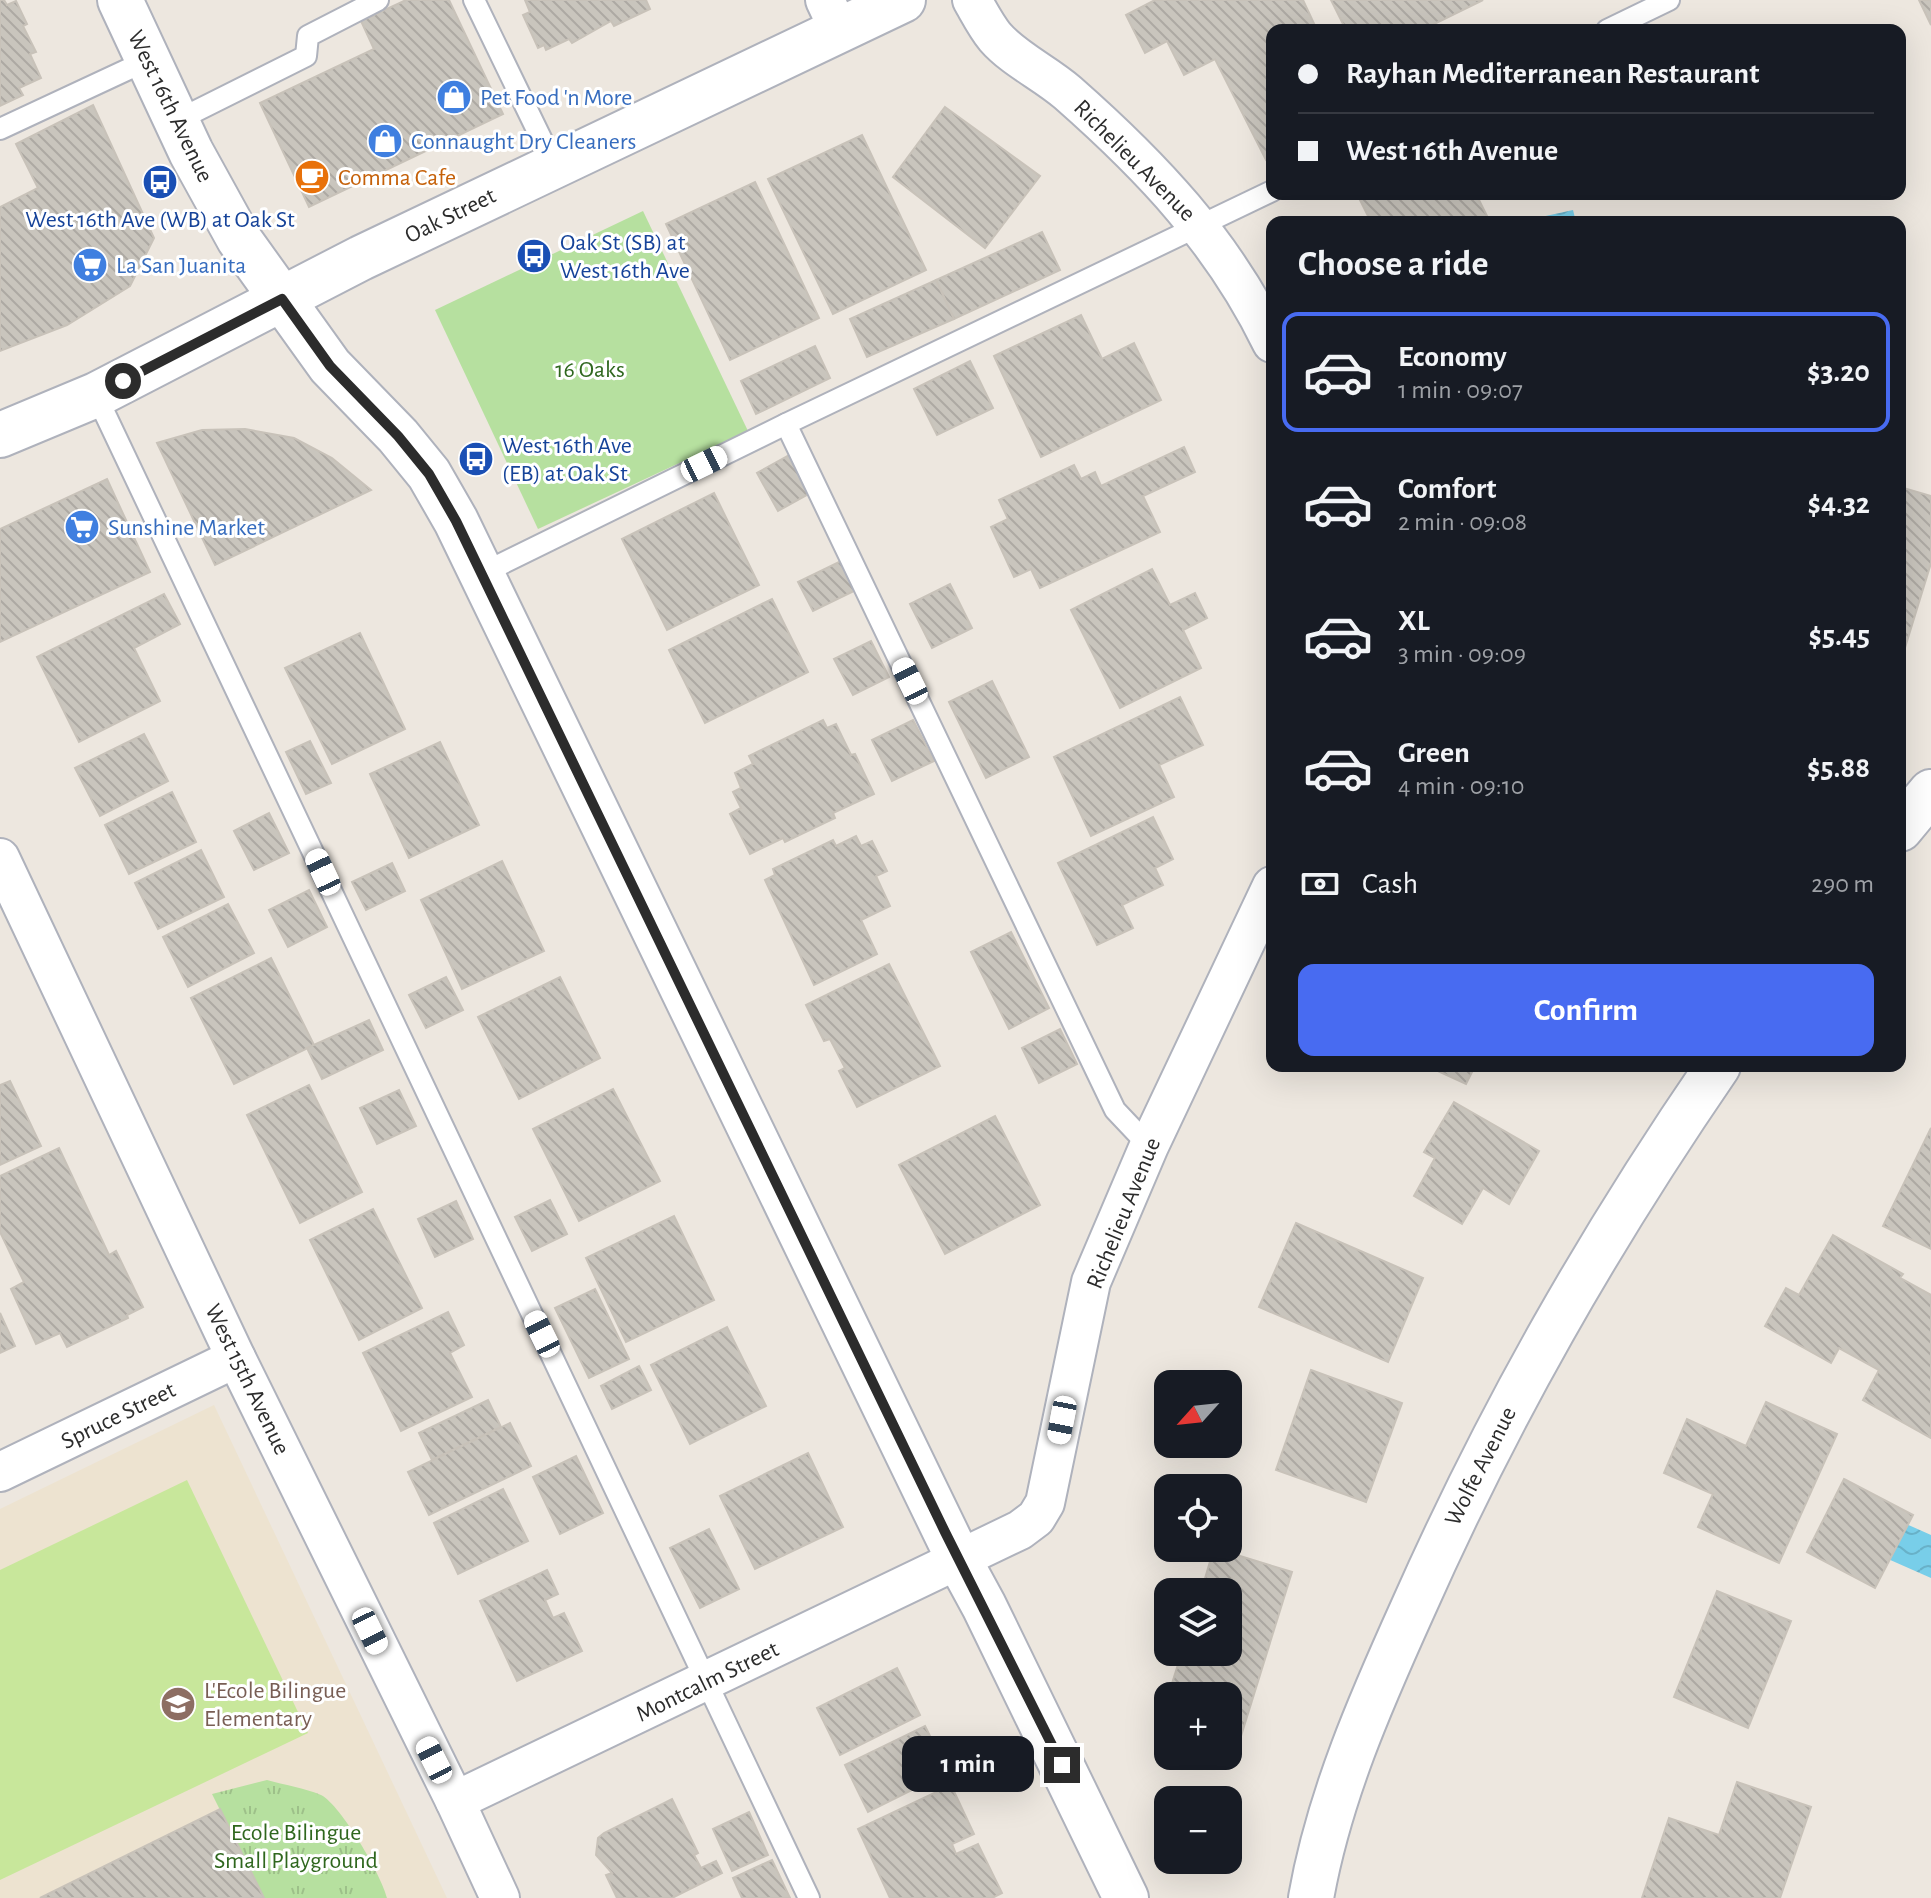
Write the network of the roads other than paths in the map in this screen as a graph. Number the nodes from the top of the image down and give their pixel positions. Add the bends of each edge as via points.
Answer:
1 (120, 0) edge
2 (378, 0) edge
3 (474, 0) edge
4 (903, 0) edge
5 (972, 0) edge
6 (1669, 0) edge
7 (832, 15) edge
8 (1619, 24) edge
9 (148, 60) junction
10 (176, 121) junction
11 (0, 129) edge
12 (554, 165) junction
13 (1266, 194) edge
14 (1200, 226) junction
15 (282, 299) junction
16 (1266, 331) edge
17 (96, 395) junction
18 (786, 424) junction
19 (0, 435) edge
20 (481, 574) junction
21 (1931, 792) edge
22 (1906, 822) edge
23 (0, 858) edge
24 (1266, 899) edge
25 (1714, 1072) edge
26 (1149, 1146) junction
27 (236, 1358) junction
28 (0, 1472) edge
29 (959, 1560) junction
30 (706, 1681) junction
31 (455, 1801) junction
32 (500, 1898) edge
33 (809, 1898) edge
34 (1126, 1898) edge
35 (1311, 1898) edge

1 - 9 street, West 16th Avenue
2 - 10 lane via 308,36 306,56
3 - 12 lane
4 - 7 street, Oak Street
5 - 14 street, Richelieu Avenue via 995,37 1066,91
6 - 8 lane
7 - 12 street, Oak Street
9 - 10 street, West 16th Avenue
9 - 11 lane
10 - 15 street, West 16th Avenue via 239,239
12 - 15 street, Oak Street
13 - 14 lane
14 - 16 street, Richelieu Avenue
14 - 18 lane
15 - 17 street, Oak Street
15 - 20 street, West 16th Avenue via 330,366 429,474
17 - 19 street, Oak Street
17 - 30 lane
18 - 20 lane
18 - 26 lane via 1115,1110
20 - 29 street, West 16th Avenue
21 - 22 street
23 - 27 street, West 15th Avenue
24 - 26 street, Richelieu Avenue
25 - 35 street, Wolfe Avenue via 1584,1273 1452,1519 1343,1775
26 - 29 street, Richelieu Avenue via 1091,1282 1045,1503 1020,1530
27 - 28 street, Spruce Street
27 - 31 street, West 15th Avenue
29 - 30 street, Montcalm Street
29 - 34 street, West 16th Avenue
30 - 31 street, Montcalm Street
30 - 33 lane
31 - 32 street, West 15th Avenue

